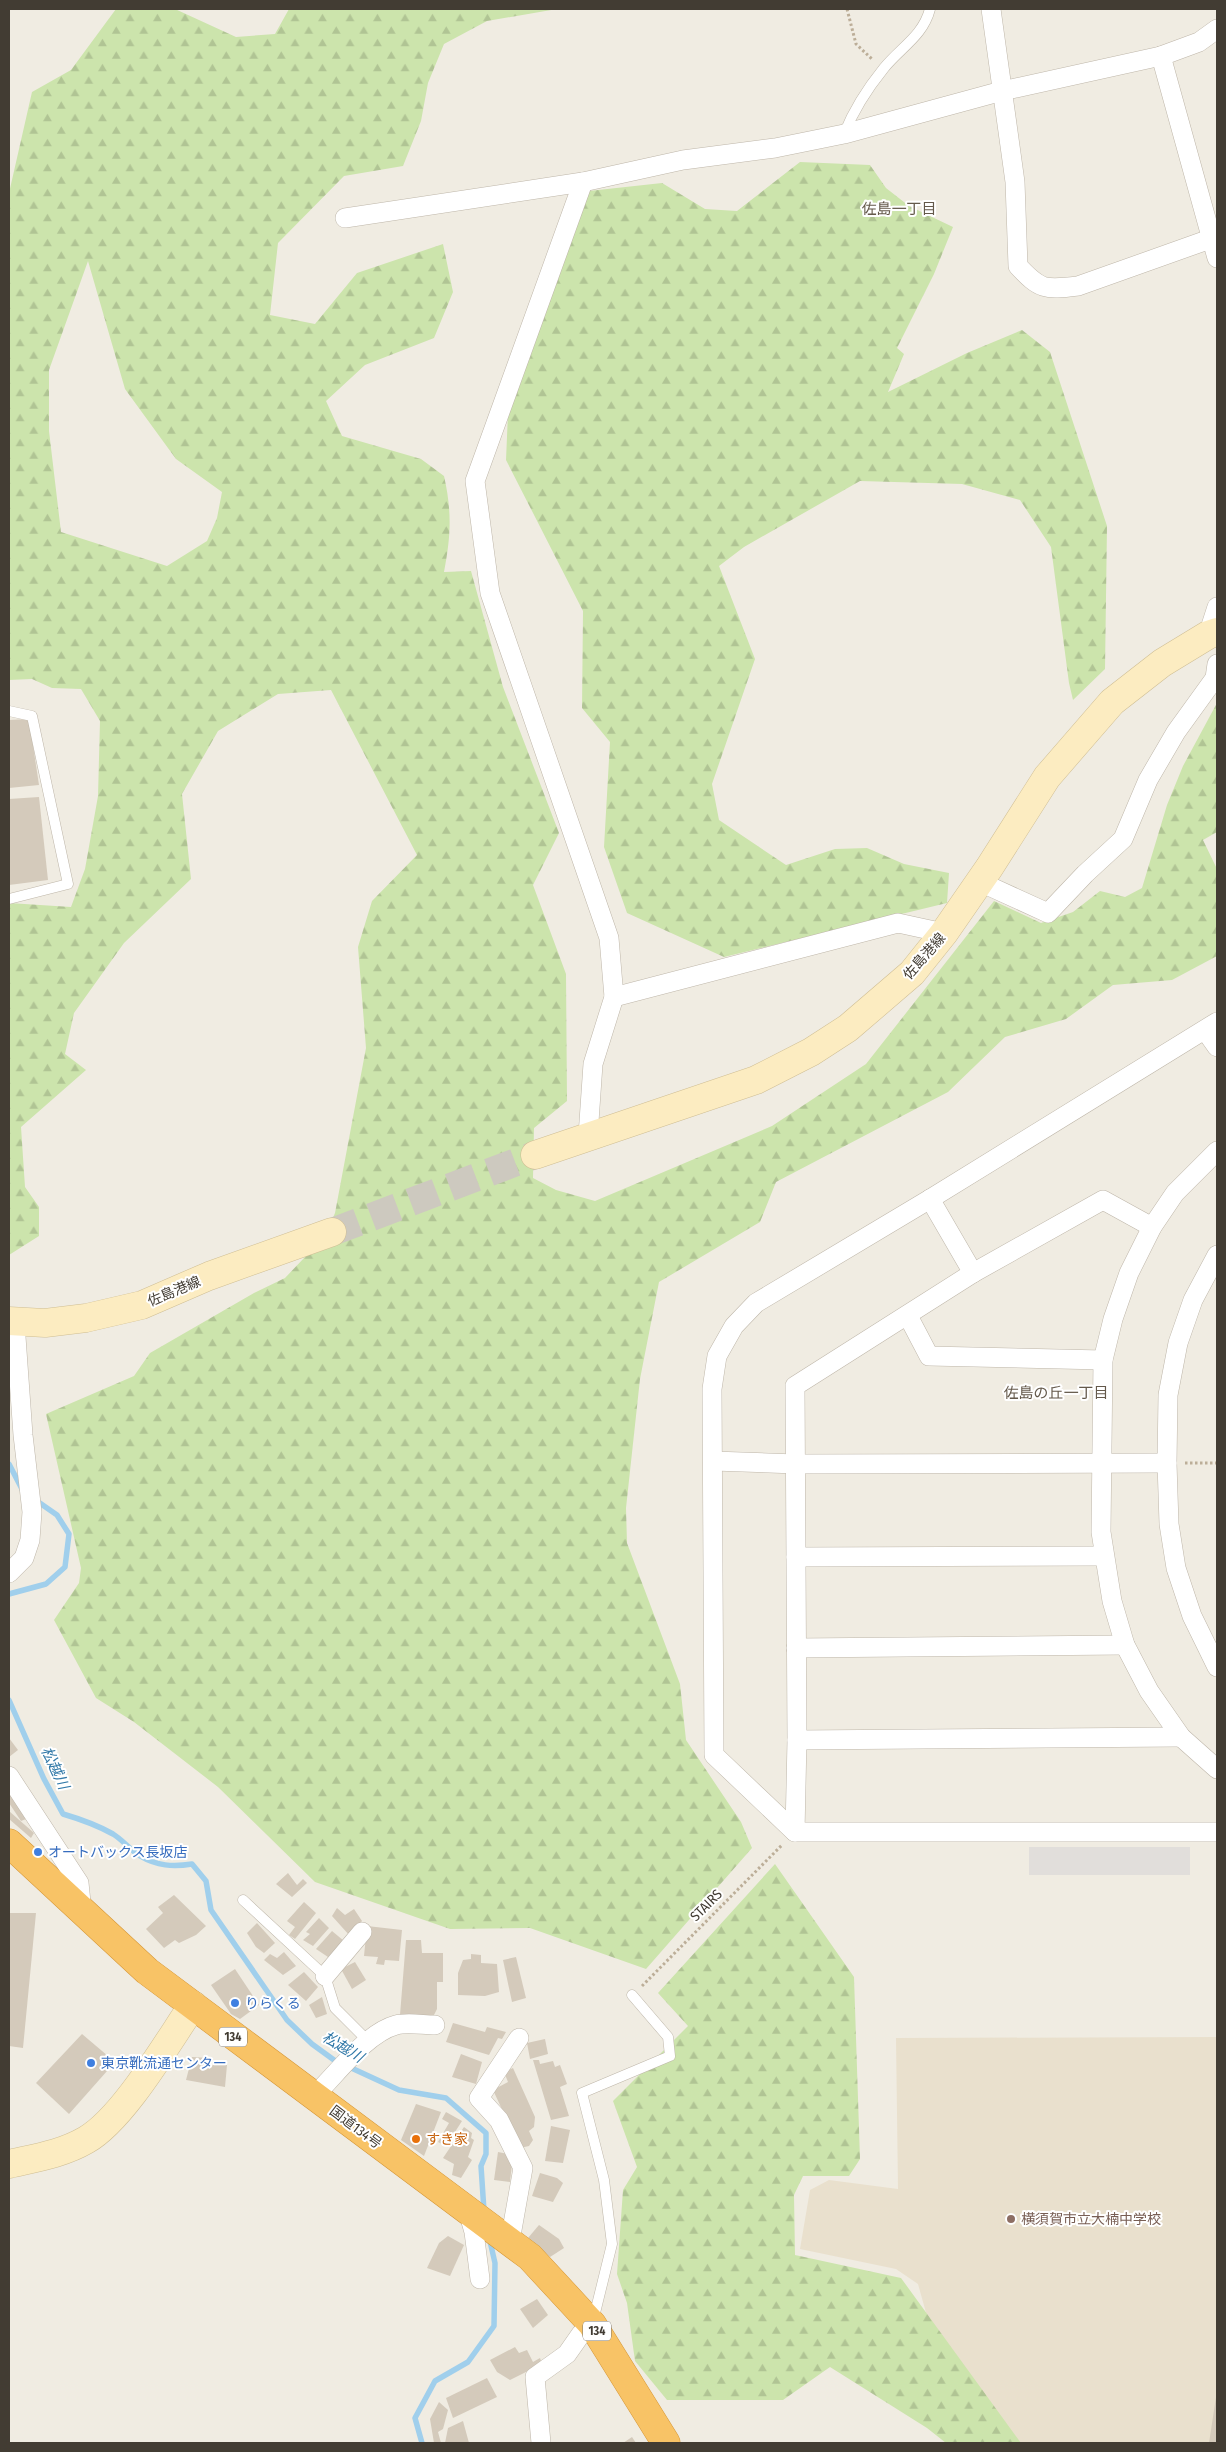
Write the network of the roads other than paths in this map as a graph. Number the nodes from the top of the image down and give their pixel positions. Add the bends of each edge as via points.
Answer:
1 (930, 9) edge
2 (991, 9) edge
3 (1217, 29) edge
4 (1161, 56) junction
5 (1002, 91) junction
6 (844, 134) junction
7 (583, 182) junction
8 (345, 218) dead end
9 (1213, 238) junction
10 (1217, 258) edge
11 (1217, 607) edge
12 (1213, 634) edge
13 (1217, 664) edge
14 (9, 711) edge
15 (980, 882) junction
16 (9, 899) edge
17 (944, 933) junction
18 (614, 997) junction
19 (1211, 1026) edge
20 (1217, 1047) edge
21 (588, 1136) junction
22 (1217, 1151) edge
23 (535, 1155) tunnel mouth
24 (930, 1199) junction
25 (1152, 1227) junction
26 (332, 1232) tunnel mouth
27 (1217, 1255) edge
28 (973, 1273) junction
29 (908, 1316) junction
30 (12, 1322) edge
31 (1103, 1360) junction
32 (713, 1461) junction
33 (1102, 1462) junction
34 (1167, 1463) junction
35 (796, 1464) junction
36 (1104, 1556) junction
37 (796, 1557) junction
38 (9, 1573) edge
39 (1125, 1645) junction
40 (796, 1648) junction
41 (1217, 1667) edge
42 (1181, 1737) junction
43 (797, 1740) junction
44 (1217, 1769) edge
45 (9, 1776) edge
46 (795, 1832) junction
47 (1217, 1832) edge
48 (9, 1843) edge
49 (243, 1900) dead end
50 (82, 1912) junction
51 (362, 1932) dead end
52 (325, 1976) junction
53 (632, 1995) road end
54 (193, 2005) junction
55 (435, 2025) dead end
56 (519, 2038) dead end
57 (362, 2046) junction
58 (314, 2096) junction
59 (9, 2164) edge
60 (470, 2212) junction
61 (507, 2240) junction
62 (480, 2279) dead end
63 (592, 2324) junction
64 (541, 2443) edge
65 (666, 2443) edge

1 - 6 lane via 919,34 898,51 856,106
2 - 5 street
3 - 4 street via 1199,42
4 - 5 street
4 - 9 street
5 - 6 street
5 - 9 street via 1014,182 1018,266 1035,284 1056,289 1078,286
6 - 7 street via 775,148 683,160
7 - 8 street
7 - 18 street via 474,481 490,593 609,938
9 - 10 street
11 - 12 street
12 - 15 main road, 佐島港線 via 1162,664 1112,702 1047,777
13 - 15 street via 1215,678 1176,732 1148,780 1123,839 1048,913
14 - 16 lane via 32,716 68,884
15 - 17 main road, 佐島港線
17 - 18 street via 898,923
17 - 21 main road, 佐島港線 via 912,972 884,998 848,1028 811,1052 756,1080
18 - 21 street via 593,1064
19 - 20 street
19 - 24 street
21 - 23 main road, 佐島港線
22 - 25 street via 1175,1193
24 - 28 street
24 - 32 street via 756,1302 734,1326 717,1356 712,1389
25 - 28 street via 1103,1200
25 - 31 street via 1129,1273
26 - 30 main road, 佐島港線 via 209,1276 142,1305 86,1318
27 - 34 street via 1193,1300 1178,1343 1168,1396
28 - 29 street
29 - 31 street via 929,1356
29 - 35 street via 795,1386
30 - 38 street via 32,1512 30,1540 24,1558
31 - 33 street
32 - 35 street
32 - 46 street via 714,1755
33 - 34 street
33 - 35 street
33 - 36 street
34 - 41 street via 1168,1524 1176,1568 1192,1616
35 - 37 street
36 - 37 street
36 - 39 street via 1112,1601
37 - 40 street
39 - 40 street
39 - 42 street via 1149,1691
40 - 43 street
42 - 43 street
42 - 44 street
43 - 46 street
45 - 50 street via 79,1883
46 - 47 street
48 - 50 highway, 国道134号 / 134
49 - 52 lane
50 - 54 highway, 国道134号 / 134 via 147,1971
51 - 52 street
52 - 57 lane via 335,2008
53 - 63 lane via 668,2037 670,2056 582,2093 604,2180 612,2244
54 - 58 highway, 国道134号 / 134
54 - 59 main road via 117,2115 87,2140 55,2154
55 - 57 street via 397,2025
56 - 61 street via 479,2098 499,2120 523,2168
57 - 58 street
58 - 60 highway, 国道134号 / 134
60 - 61 highway, 国道134号 / 134
60 - 62 street
61 - 63 highway, 国道134号 / 134 via 530,2257
63 - 64 street via 567,2354 535,2377
63 - 65 highway, 国道134号 / 134

